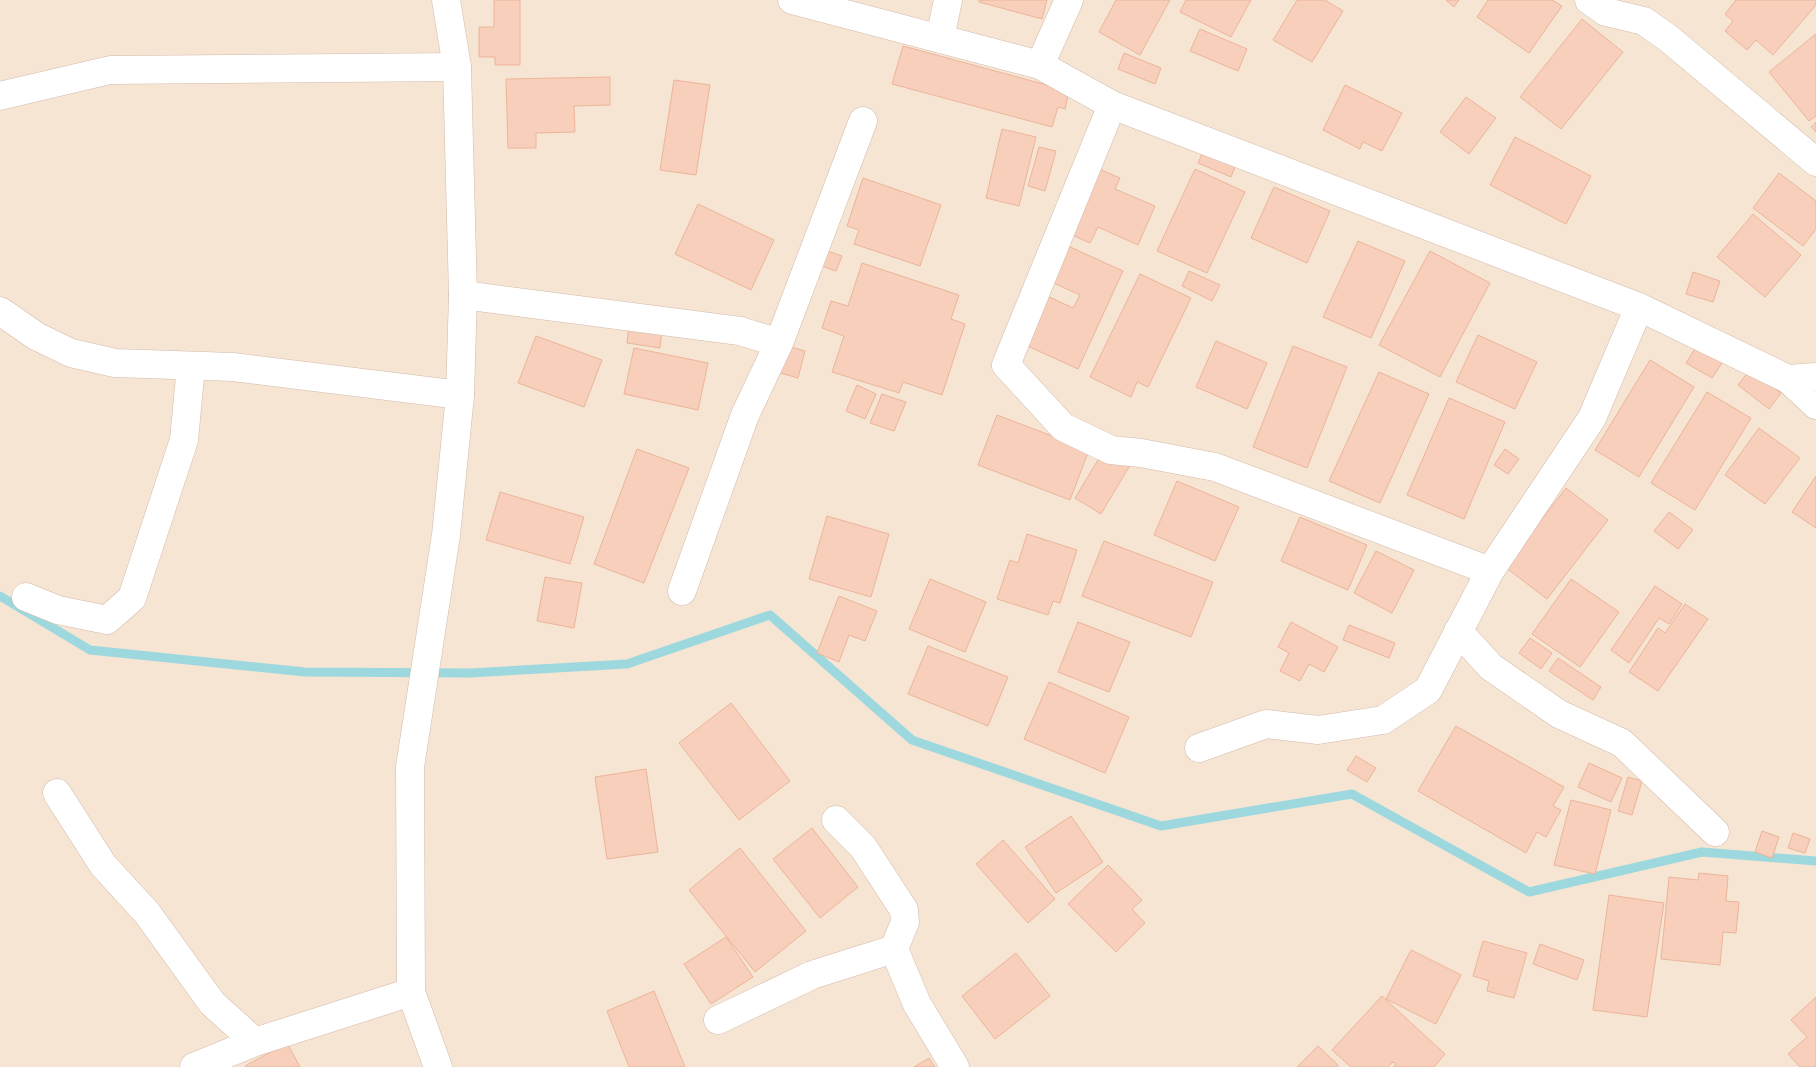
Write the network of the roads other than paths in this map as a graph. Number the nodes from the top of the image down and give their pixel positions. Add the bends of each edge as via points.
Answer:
1 (446, 0) edge
2 (792, 0) edge
3 (948, 0) edge
4 (1069, 0) edge
5 (1589, 0) edge
6 (1647, 11) edge
7 (940, 38) junction
8 (1040, 65) junction
9 (457, 67) junction
10 (0, 96) edge
11 (1112, 105) junction
12 (863, 121) dead end
13 (1816, 162) edge
14 (463, 295) junction
15 (1639, 307) junction
16 (0, 311) edge
17 (779, 343) junction
18 (190, 366) junction
19 (1816, 377) edge
20 (1788, 379) junction
21 (460, 395) junction
22 (1816, 405) edge
23 (1490, 571) junction
24 (682, 591) dead end
25 (26, 598) dead end
26 (1458, 631) junction
27 (1199, 748) dead end
28 (57, 793) dead end
29 (836, 820) dead end
30 (1715, 832) dead end
31 (894, 949) junction
32 (411, 992) junction
33 (718, 1020) dead end
34 (255, 1042) junction
35 (194, 1067) edge
36 (438, 1067) edge
37 (955, 1067) edge

1 - 9 street
2 - 7 street
3 - 7 street
4 - 8 street
5 - 6 street via 1606,12
6 - 13 street via 1668,38
7 - 8 street
8 - 11 street
9 - 10 street via 110,70
9 - 14 street
11 - 15 street
11 - 23 street via 1006,365 1063,427 1111,450 1215,467
12 - 17 street
14 - 17 street via 740,331
14 - 21 street
15 - 20 street
15 - 23 street via 1592,418
16 - 18 street via 36,336 70,353 115,363
17 - 24 street via 745,415
18 - 21 street via 233,367
18 - 25 street via 184,440 132,598 107,620 58,610
19 - 20 street
20 - 22 street
21 - 32 street via 446,535 410,767
23 - 26 street
26 - 27 street via 1428,690 1383,720 1318,730 1266,724
26 - 30 street via 1491,667 1559,714 1622,743
28 - 34 street via 103,865 147,913 212,1003
29 - 31 street via 863,847 904,910 904,922
31 - 33 street via 812,975
31 - 37 street via 917,1004
32 - 34 street
32 - 36 street
34 - 35 street

